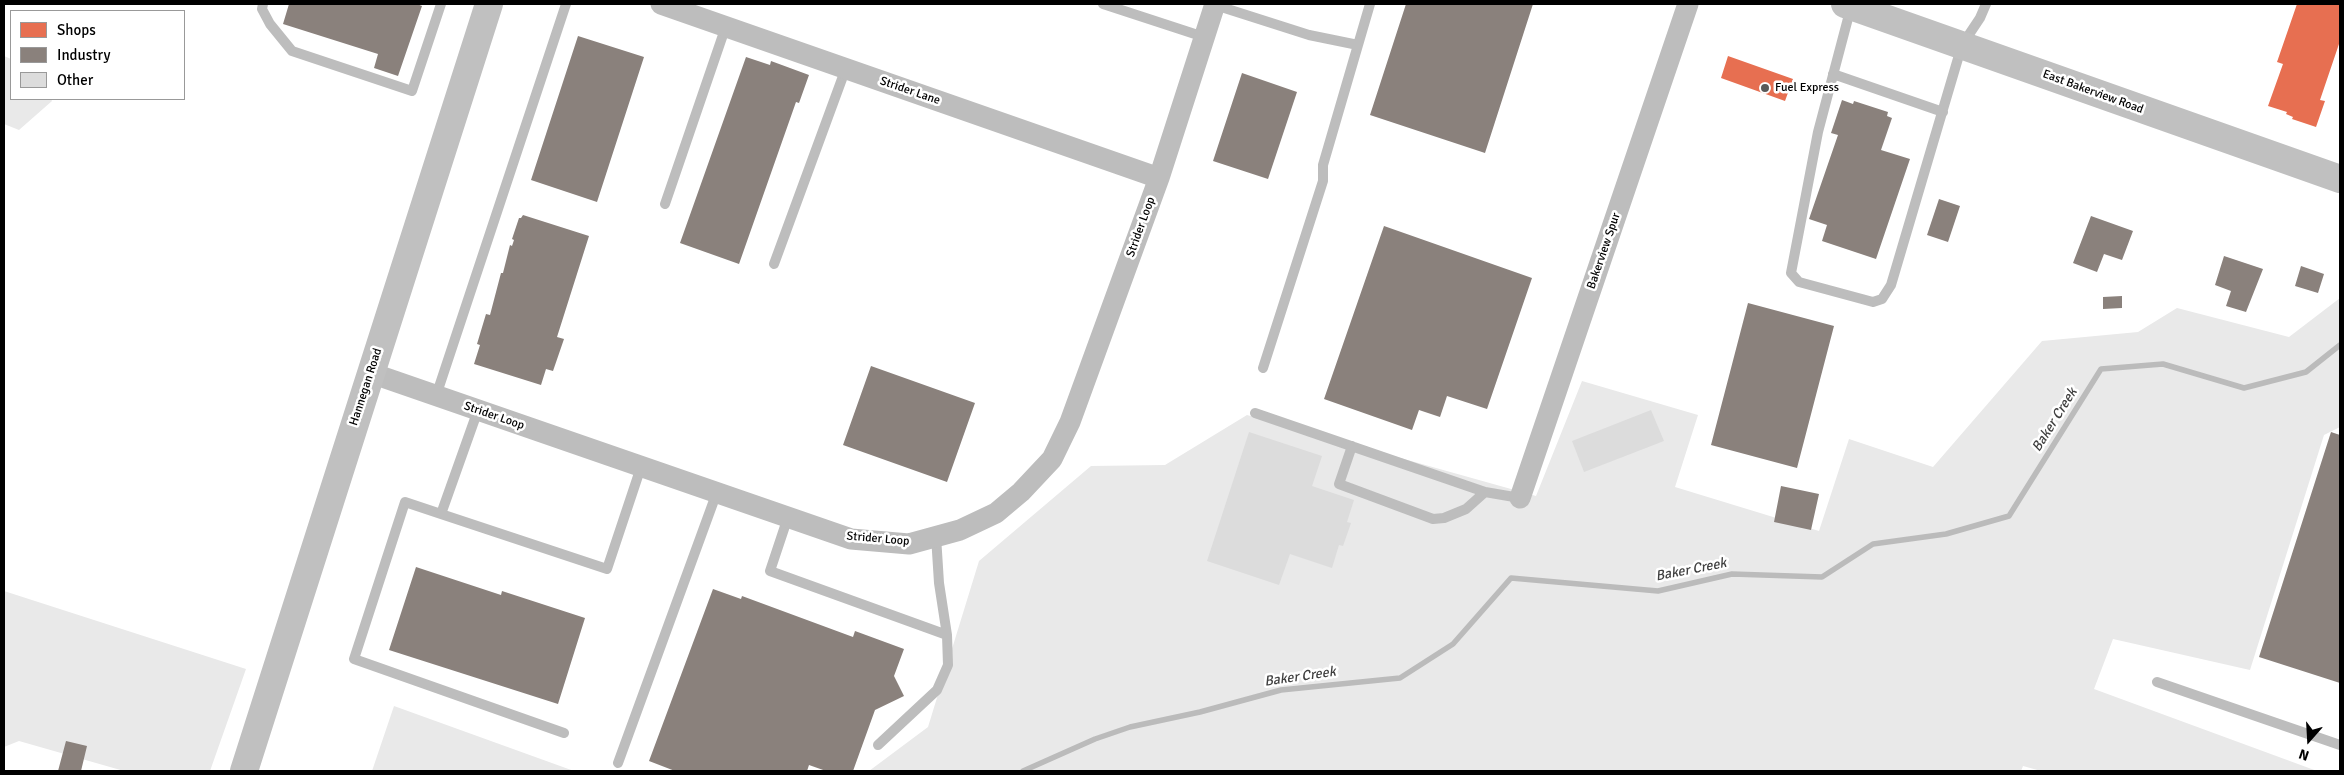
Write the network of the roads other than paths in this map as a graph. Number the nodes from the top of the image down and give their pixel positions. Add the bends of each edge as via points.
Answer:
1 (263, 4) edge
2 (441, 4) edge
3 (489, 4) edge
4 (566, 4) edge
5 (661, 4) edge
6 (1103, 4) edge
7 (1215, 4) edge
8 (1370, 4) edge
9 (1688, 4) edge
10 (1986, 4) edge
11 (1848, 5) edge
12 (726, 26) junction
13 (1204, 37) junction
14 (1358, 45) junction
15 (1962, 46) junction
16 (846, 68) junction
17 (1833, 74) junction
18 (1943, 112) junction
19 (1159, 178) junction
20 (2340, 179) edge
21 (665, 204) dead end
22 (774, 264) dead end
23 (1263, 368) dead end
24 (371, 373) junction
25 (436, 396) junction
26 (478, 410) junction
27 (1255, 412) dead end
28 (1352, 446) junction
29 (642, 466) junction
30 (717, 492) junction
31 (1485, 492) junction
32 (1520, 498) joint
33 (441, 514) junction
34 (788, 517) junction
35 (936, 536) junction
36 (947, 636) junction
37 (2157, 682) dead end
38 (564, 733) dead end
39 (878, 745) dead end
40 (2340, 745) edge
41 (618, 763) dead end
42 (244, 771) edge

1 - 2 lane via 262,10 270,24 292,51 412,91
3 - 24 main road, Hannegan Road
4 - 25 lane
5 - 12 street, Strider Lane
6 - 13 lane
7 - 13 street, Strider Loop
7 - 14 lane via 1309,35
8 - 14 lane
9 - 32 street, Bakerview Spur
10 - 15 lane
11 - 15 main road, East Bakerview Road
11 - 17 lane
12 - 16 street, Strider Lane
12 - 21 lane
13 - 19 street, Strider Loop
14 - 23 lane via 1323,166 1323,181
15 - 18 lane
15 - 20 main road, East Bakerview Road
16 - 19 street, Strider Lane
16 - 22 lane
17 - 18 lane
17 - 18 lane via 1818,132 1791,273 1799,282 1873,302 1882,299 1887,293
19 - 35 street, Strider Loop via 1070,422 1052,459 996,513 960,530
24 - 25 street, Strider Loop
24 - 42 main road, Hannegan Road
25 - 26 street, Strider Loop
26 - 29 street, Strider Loop
26 - 33 lane
27 - 28 lane
28 - 31 lane
28 - 31 lane via 1339,484 1433,519 1466,509
29 - 30 street, Strider Loop
29 - 33 lane via 607,569
30 - 34 street, Strider Loop
30 - 41 lane
31 - 32 lane
33 - 38 lane via 405,502 354,659
34 - 35 street, Strider Loop via 851,539 909,544
34 - 36 lane via 770,571
35 - 36 lane
36 - 39 lane via 948,665 937,690
37 - 40 lane

